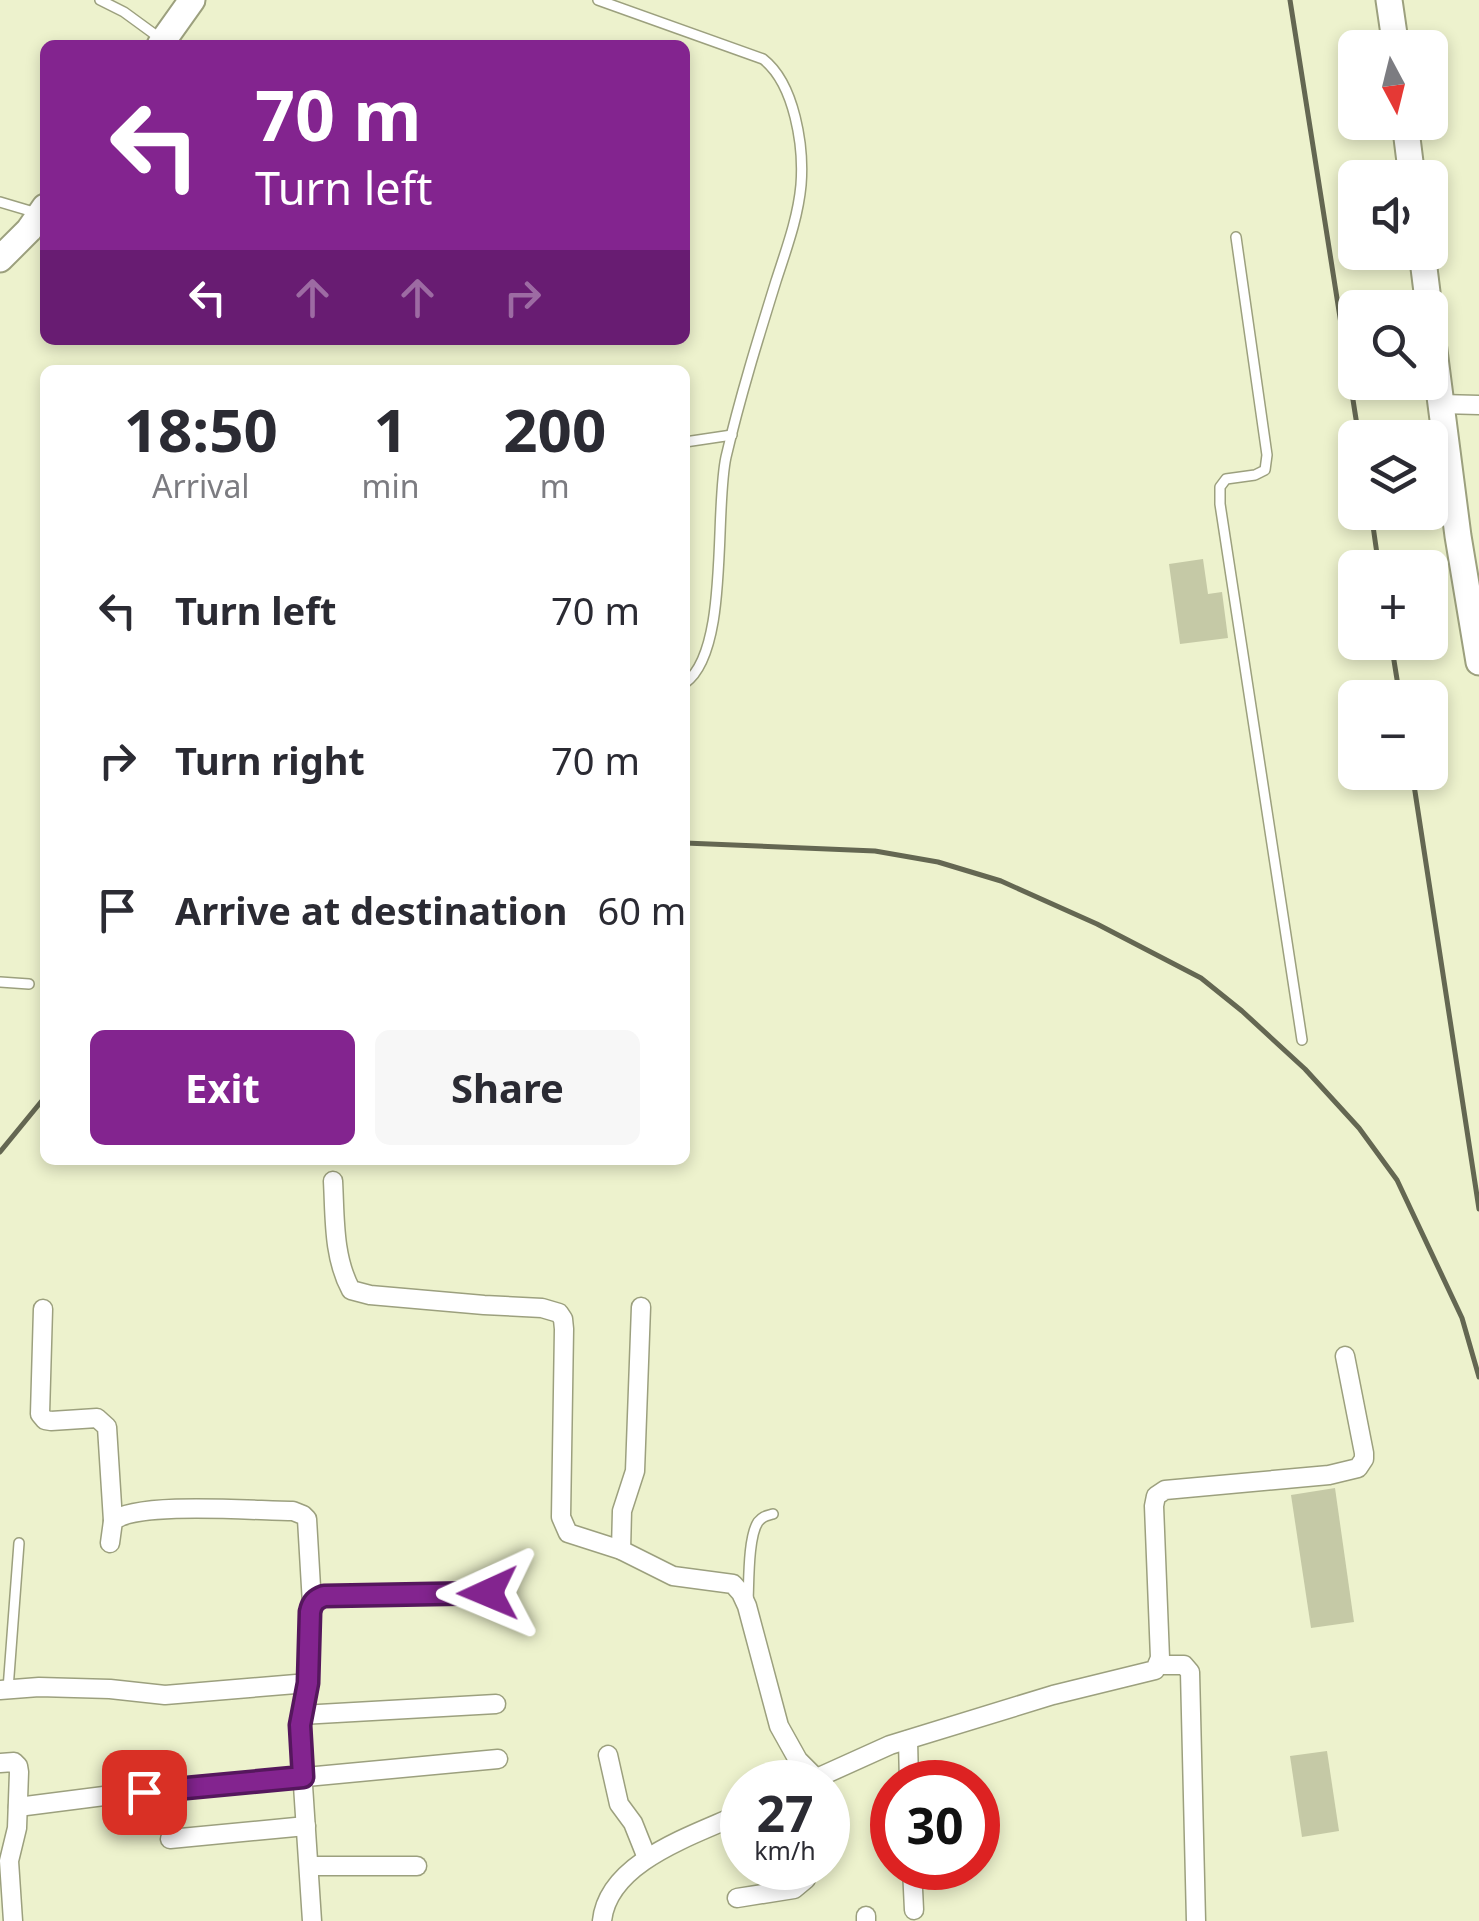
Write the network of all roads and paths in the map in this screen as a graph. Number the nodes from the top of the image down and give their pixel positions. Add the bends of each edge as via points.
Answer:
1 (100, 0) edge
2 (192, 0) edge
3 (598, 0) edge
4 (1390, 0) edge
5 (1394, 30) edge
6 (159, 40) edge
7 (163, 40) edge
8 (0, 202) edge
9 (40, 210) edge
10 (40, 213) edge
11 (1236, 237) dead end
12 (0, 259) edge
13 (1440, 400) edge
14 (1441, 404) junction
15 (1479, 405) edge
16 (732, 435) junction
17 (690, 441) edge
18 (1468, 539) edge
19 (1479, 662) edge
20 (690, 678) edge
21 (0, 982) edge
22 (29, 984) dead end
23 (1302, 1040) dead end
24 (333, 1181) dead end
25 (641, 1307) dead end
26 (43, 1309) dead end
27 (1345, 1356) dead end
28 (773, 1514) dead end
29 (113, 1522) junction
30 (19, 1543) dead end
31 (110, 1543) dead end
32 (621, 1550) junction
33 (488, 1593) dead end
34 (312, 1604) junction
35 (747, 1606) junction
36 (1158, 1665) junction
37 (308, 1683) junction
38 (4, 1690) edge
39 (496, 1704) dead end
40 (301, 1715) junction
41 (908, 1740) junction
42 (608, 1755) dead end
43 (498, 1759) dead end
44 (798, 1760) edge
45 (908, 1760) edge
46 (0, 1763) edge
47 (850, 1763) edge
48 (303, 1777) junction
49 (18, 1807) junction
50 (720, 1823) edge
51 (306, 1826) junction
52 (170, 1840) dead end
53 (646, 1858) junction
54 (309, 1866) junction
55 (417, 1866) dead end
56 (788, 1890) edge
57 (913, 1890) edge
58 (737, 1898) dead end
59 (914, 1910) dead end
60 (13, 1921) edge
61 (312, 1921) edge
62 (602, 1921) edge
63 (1196, 1921) edge

1 - 6 lane
2 - 7 main road
3 - 16 lane via 763,59 773,67 797,124 802,160 796,218
4 - 5 main road
8 - 9 lane
10 - 12 main road
11 - 23 lane via 1268,455 1265,470 1226,479 1220,504
13 - 14 main road
14 - 15 street
14 - 18 main road
16 - 17 lane
16 - 20 lane via 721,490 714,622 700,668
18 - 19 main road
21 - 22 lane
24 - 32 street via 336,1244 352,1290 559,1313 561,1517 568,1534
25 - 32 street via 635,1470 622,1510
26 - 29 street via 40,1414 51,1421 97,1418 107,1427
27 - 36 street via 1364,1454 1358,1468 1156,1496
28 - 35 lane via 757,1524
29 - 31 street
29 - 34 street via 127,1514 176,1509 303,1515
30 - 38 lane
32 - 35 street via 673,1576 733,1584
33 - 34 street via 324,1596
34 - 37 street
35 - 44 street via 779,1726
36 - 41 street
36 - 63 street via 1184,1665 1190,1672
37 - 38 street via 164,1694
37 - 40 street
39 - 40 street
40 - 48 street
41 - 45 street
41 - 47 street
42 - 53 street via 619,1804
43 - 48 street
46 - 49 street via 18,1766
48 - 49 street
48 - 51 street
49 - 60 street via 9,1860
50 - 53 street
51 - 52 street
51 - 54 street
53 - 62 street via 611,1892
54 - 55 street
54 - 61 street
56 - 58 street
57 - 59 street

